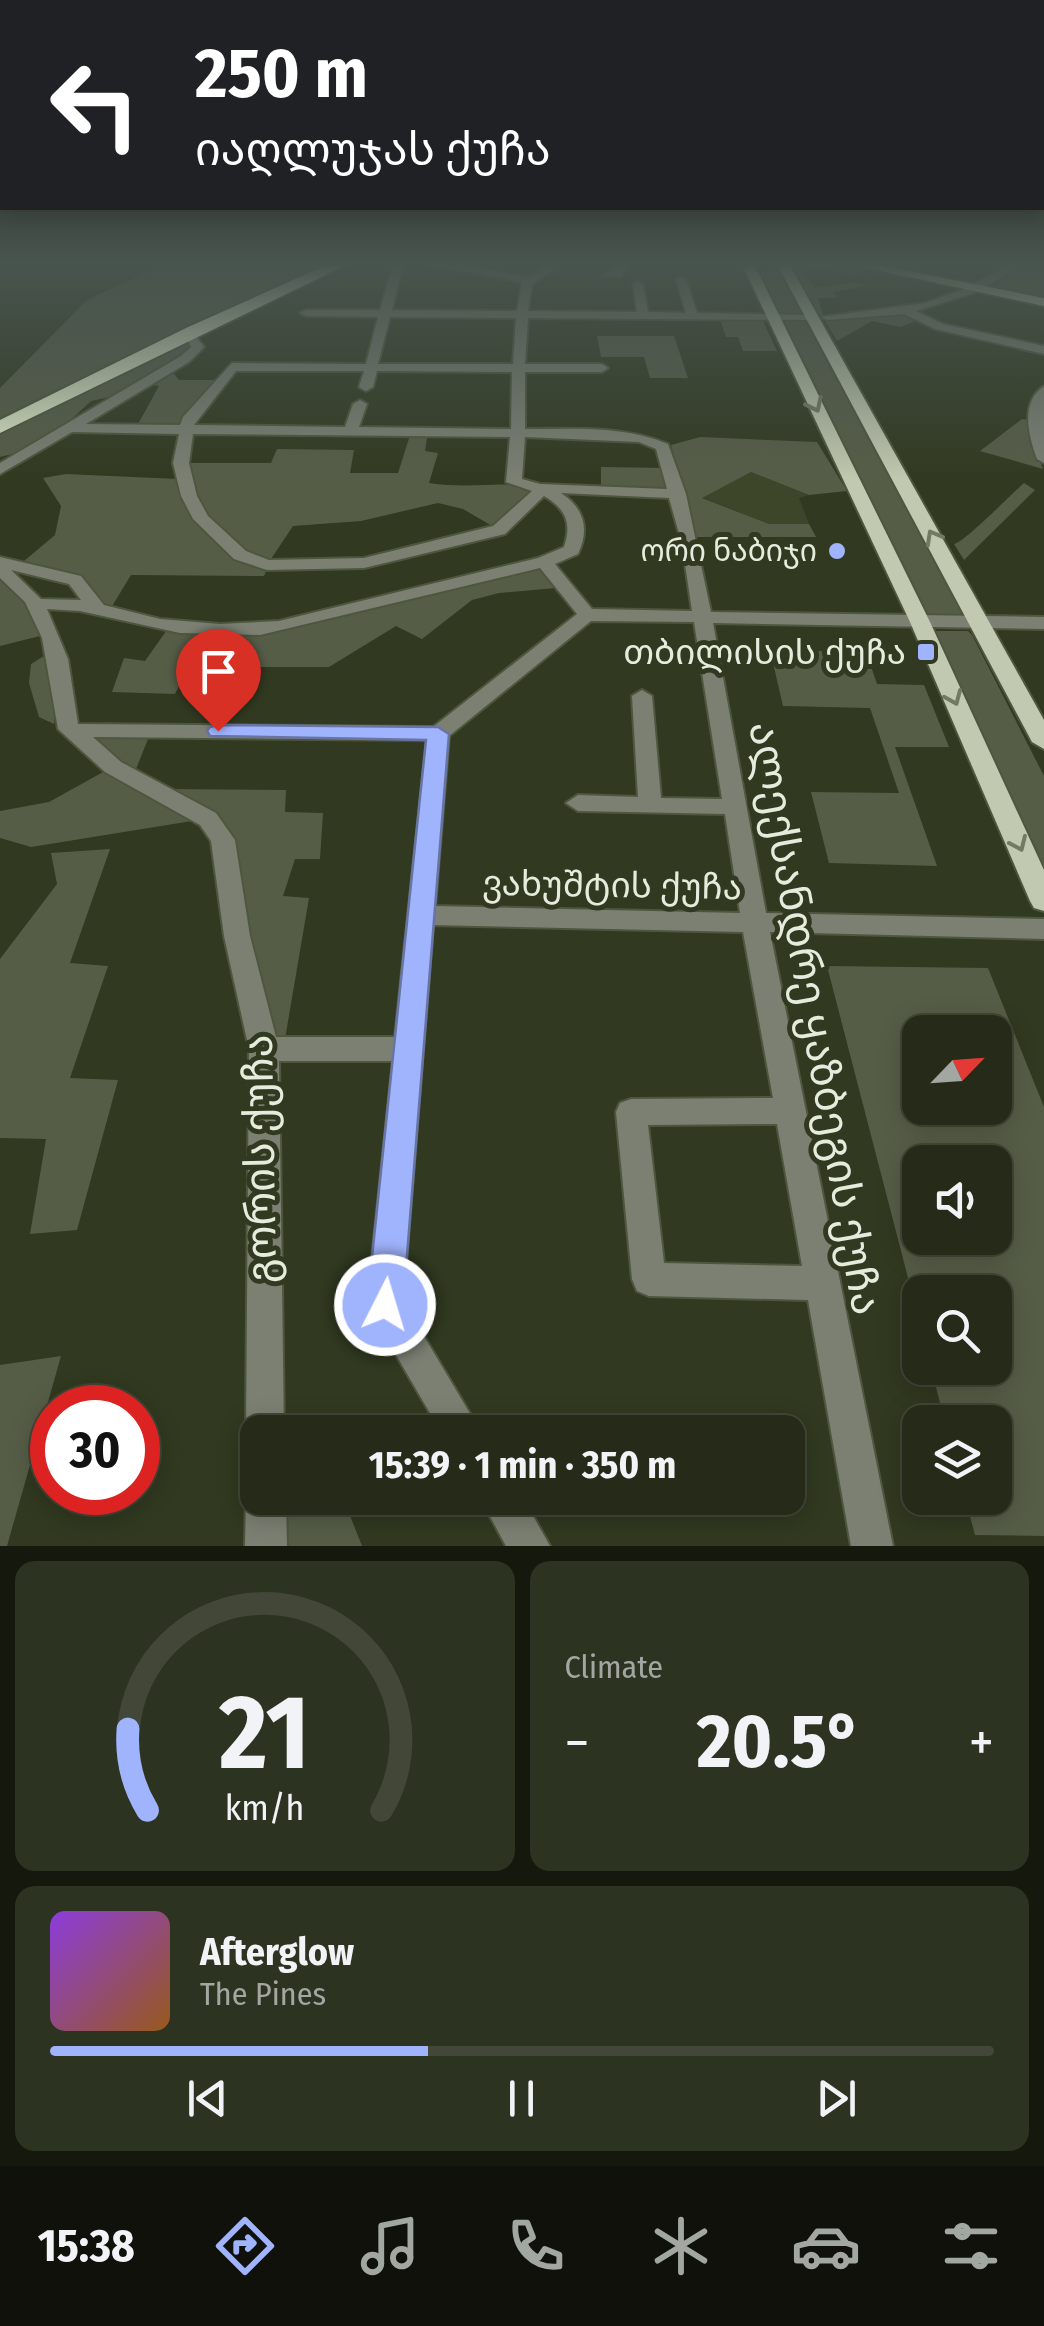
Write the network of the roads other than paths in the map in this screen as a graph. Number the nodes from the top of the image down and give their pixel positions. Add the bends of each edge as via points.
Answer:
1 (182, 336) edge
2 (190, 336) edge
3 (381, 336) edge
4 (521, 336) edge
5 (784, 336) edge
6 (828, 336) edge
7 (981, 336) edge
8 (446, 347) dead end
9 (1044, 350) edge
10 (301, 365) junction
11 (373, 365) junction
12 (442, 366) junction
13 (522, 366) junction
14 (602, 368) dead end
15 (292, 385) dead end
16 (437, 386) dead end
17 (366, 387) dead end
18 (1044, 390) edge
19 (360, 404) dead end
20 (281, 408) dead end
21 (0, 427) edge
22 (68, 428) junction
23 (186, 430) junction
24 (271, 431) junction
25 (350, 432) junction
26 (520, 433) junction
27 (1040, 439) edge
28 (23, 457) junction
29 (1044, 459) edge
30 (0, 461) edge
31 (0, 470) edge
32 (545, 488) junction
33 (678, 494) junction
34 (544, 562) junction
35 (0, 566) edge
36 (37, 606) junction
37 (95, 606) junction
38 (587, 615) junction
39 (702, 619) junction
40 (920, 622) junction
41 (980, 622) junction
42 (1044, 623) edge
43 (642, 696) dead end
44 (71, 730) junction
45 (438, 734) junction
46 (1044, 742) edge
47 (578, 802) dead end
48 (650, 805) junction
49 (736, 807) junction
50 (1044, 900) edge
51 (419, 915) junction
52 (755, 923) junction
53 (1044, 929) edge
54 (408, 1049) junction
55 (264, 1050) junction
56 (791, 1111) junction
57 (824, 1283) junction
58 (265, 1415) edge
59 (452, 1415) edge
60 (266, 1515) edge
61 (511, 1515) edge
62 (266, 1546) edge
63 (530, 1546) edge
64 (872, 1546) edge

1 - 21 highway
2 - 22 street via 198,347 192,354
3 - 11 street
4 - 13 street
5 -> 40 main road
41 -> 6 main road
7 - 9 street
8 - 12 street
10 - 11 street
10 - 15 street
10 - 23 street via 232,367
11 - 12 street
11 - 17 street
12 - 13 street
12 - 16 street
13 - 14 street
13 - 26 street
18 - 27 street via 1037,403
19 - 25 street
20 - 24 street
22 - 23 street
22 - 28 street
23 - 24 street
23 - 32 street via 180,462 200,520 240,555 267,565 364,563 499,530
24 - 25 street
25 - 26 street
26 - 32 street via 514,482
26 - 33 street, ალექსანდრე ყაზბეგის ქუჩა via 622,434 656,442
27 - 29 street
28 - 30 street
28 - 31 street
32 - 33 street
32 - 34 street via 577,516 580,531 572,550
33 - 39 street, ალექსანდრე ყაზბეგის ქუჩა
34 - 37 street via 244,632 122,616
34 - 38 street
35 - 36 street
35 - 37 street via 75,580
36 - 37 street
36 - 44 street via 64,675
38 - 39 street
38 - 45 street
39 - 40 street
39 - 49 street, ალექსანდრე ყაზბეგის ქუჩა
40 - 41 street
40 -> 50 main road
41 - 42 street
41 - 46 main road
43 - 48 street
44 - 45 street
44 - 55 street, გორის ქუჩა via 113,768 216,827 224,840 237,936
45 - 51 street
47 - 48 street
48 - 49 street
49 - 52 street, ალექსანდრე ყაზბეგის ქუჩა
51 - 52 street, ვახუშტის ქუჩა
51 - 54 street
52 - 53 street, ვახუშტის ქუჩა
52 - 56 street, ალექსანდრე ყაზბეგის ქუჩა
54 - 55 street
54 - 59 street via 385,1305
55 - 58 street, გორის ქუჩა
56 - 57 street, ალექსანდრე ყაზბეგის ქუჩა
56 - 57 street via 632,1112 649,1279
57 - 64 street, ალექსანდრე ყაზბეგის ქუჩა
60 - 62 street
61 - 63 street

